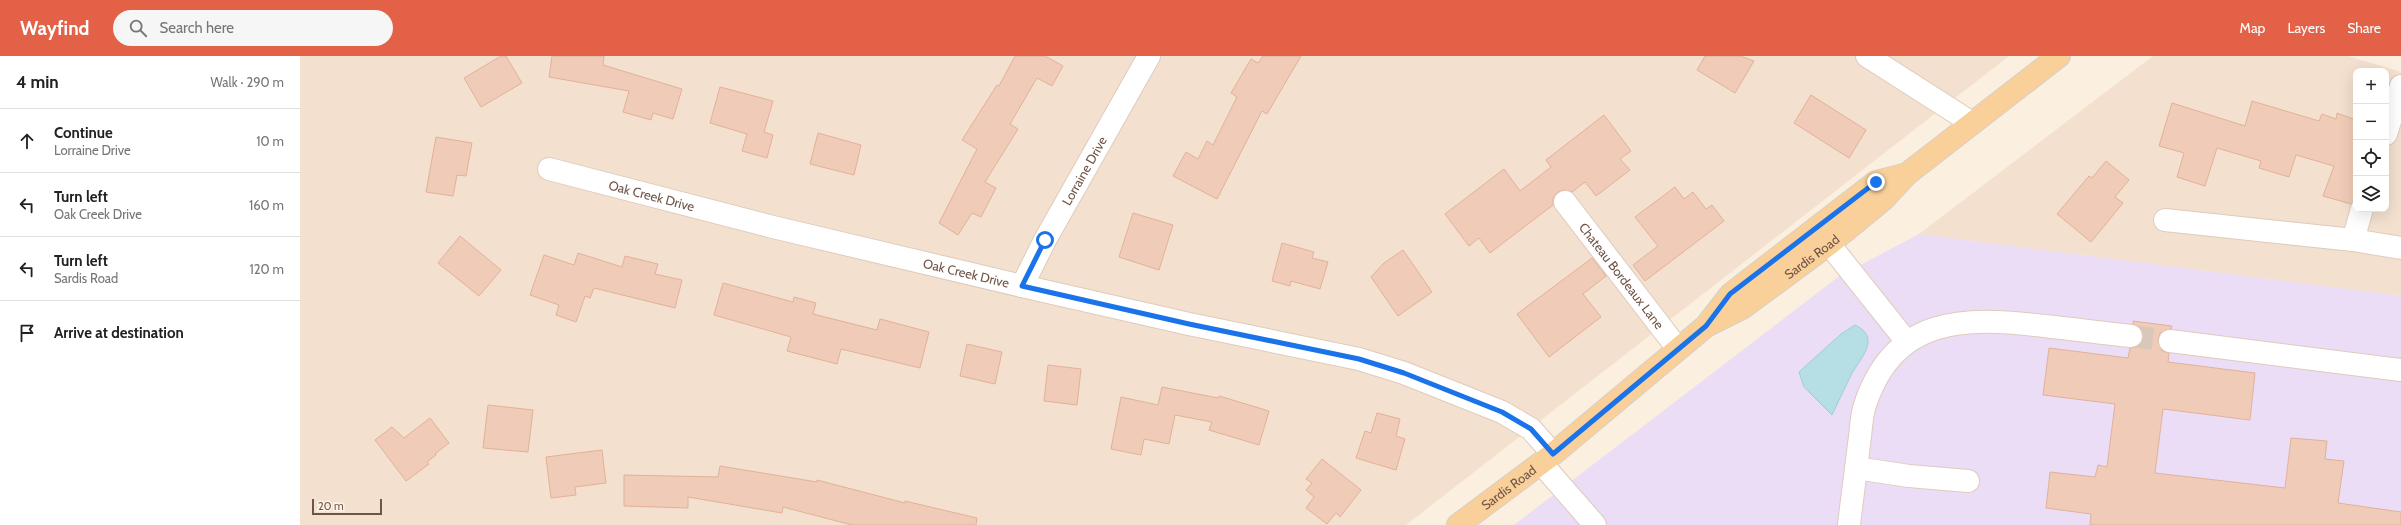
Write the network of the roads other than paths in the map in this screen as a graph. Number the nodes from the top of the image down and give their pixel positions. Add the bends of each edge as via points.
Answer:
1 (1149, 56) edge
2 (1867, 56) edge
3 (2059, 56) edge
4 (2401, 86) edge
5 (1972, 123) junction
6 (2389, 124) edge
7 (550, 169) dead end
8 (1907, 174) junction
9 (1565, 202) dead end
10 (2361, 212) edge
11 (2165, 220) dead end
12 (2353, 240) junction
13 (1829, 244) junction
14 (2401, 248) edge
15 (1022, 286) junction
16 (1706, 326) junction
17 (2132, 336) tunnel mouth
18 (2170, 341) tunnel mouth
19 (1908, 342) junction
20 (1678, 349) junction
21 (2401, 370) edge
22 (1547, 459) junction
23 (1856, 468) junction
24 (1968, 481) dead end
25 (1458, 525) edge
26 (1596, 525) edge
27 (1849, 525) edge

1 - 15 street, Lorraine Drive via 1045,240
2 - 5 street
3 - 5 main road, Sardis Road
4 - 6 street
5 - 8 main road, Sardis Road
7 - 15 street, Oak Creek Drive via 773,227
8 - 13 main road, Sardis Road via 1884,199
8 - 16 main road, Sardis Road via 1876,182 1730,294
9 - 20 street, Chateau Bordeaux Lane
10 - 12 street
11 - 12 street
12 - 14 street
13 - 16 main road, Sardis Road via 1742,308
13 - 19 street
15 - 22 street, Oak Creek Drive via 1359,359 1404,373 1502,412 1531,429
16 - 20 main road, Sardis Road
17 - 19 street via 1997,320 1958,322 1937,328
18 - 21 street
19 - 23 street via 1891,356 1872,385 1864,409
20 - 22 main road, Sardis Road
22 - 25 main road, Sardis Road
22 - 26 street, Oak Creek Drive
23 - 24 street
23 - 27 street

